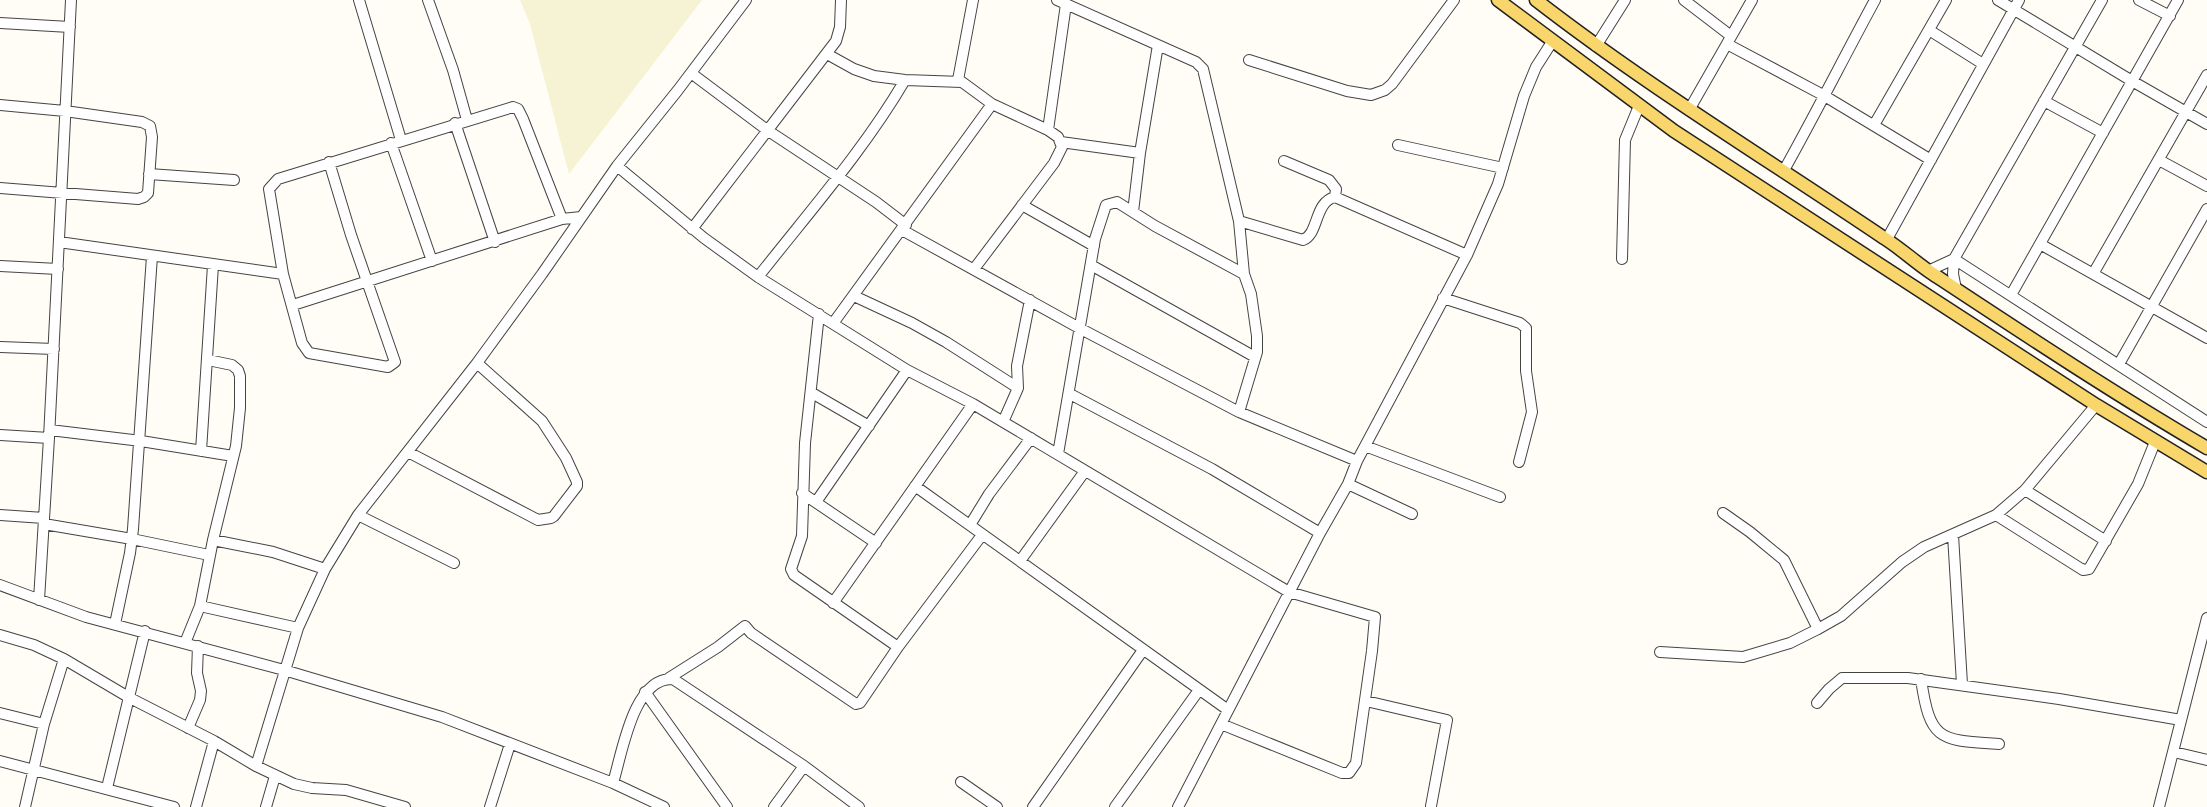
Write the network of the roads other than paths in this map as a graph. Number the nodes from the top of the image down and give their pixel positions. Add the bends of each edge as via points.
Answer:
1 (71, 0) edge
2 (359, 0) edge
3 (428, 0) edge
4 (746, 0) edge
5 (841, 0) edge
6 (973, 0) edge
7 (1454, 0) edge
8 (1498, 0) edge
9 (1536, 0) edge
10 (1625, 0) edge
11 (1684, 0) edge
12 (1752, 0) edge
13 (1875, 0) edge
14 (1946, 0) edge
15 (1998, 0) edge
16 (2102, 0) edge
17 (2139, 0) edge
18 (2178, 0) edge
19 (1062, 2) edge
20 (2016, 5) edge
21 (2170, 16) junction
22 (0, 23) edge
23 (70, 27) junction
24 (1929, 30) junction
25 (1729, 40) junction
26 (1552, 42) junction
27 (1158, 45) junction
28 (1596, 46) junction
29 (2075, 47) junction
30 (827, 54) junction
31 (1249, 60) dead end
32 (1983, 64) junction
33 (691, 73) junction
34 (2207, 75) edge
35 (905, 80) junction
36 (958, 80) junction
37 (2132, 81) junction
38 (1823, 95) junction
39 (2044, 101) junction
40 (992, 104) junction
41 (0, 105) edge
42 (1639, 106) junction
43 (66, 110) junction
44 (1689, 110) junction
45 (2187, 112) junction
46 (467, 120) junction
47 (455, 123) junction
48 (2207, 124) edge
49 (1874, 125) junction
50 (767, 130) junction
51 (1048, 130) junction
52 (2103, 133) junction
53 (396, 142) junction
54 (1061, 142) junction
55 (1398, 146) dead end
56 (1140, 152) junction
57 (1931, 160) junction
58 (2159, 160) junction
59 (1284, 161) dead end
60 (330, 162) junction
61 (617, 166) junction
62 (1503, 168) junction
63 (1784, 172) junction
64 (149, 174) junction
65 (838, 177) junction
66 (234, 180) dead end
67 (2207, 186) edge
68 (0, 188) edge
69 (62, 193) junction
70 (1335, 197) junction
71 (1022, 205) junction
72 (2207, 209) edge
73 (1133, 212) junction
74 (581, 218) junction
75 (562, 219) junction
76 (1239, 221) junction
77 (904, 228) junction
78 (692, 229) junction
79 (1887, 239) junction
80 (59, 242) junction
81 (495, 242) junction
82 (2040, 244) junction
83 (1094, 246) junction
84 (1467, 255) junction
85 (152, 256) junction
86 (1622, 259) dead end
87 (1954, 259) junction
88 (432, 261) junction
89 (213, 265) junction
90 (1091, 265) junction
91 (0, 266) edge
92 (58, 269) junction
93 (974, 269) junction
94 (1928, 270) junction
95 (283, 274) junction
96 (1244, 274) junction
97 (2093, 274) junction
98 (758, 277) junction
99 (368, 282) junction
100 (1956, 288) junction
101 (2010, 295) junction
102 (854, 296) junction
103 (1443, 298) junction
104 (1030, 300) junction
105 (292, 305) junction
106 (2152, 307) junction
107 (820, 314) junction
108 (834, 322) junction
109 (1081, 329) junction
110 (2207, 338) edge
111 (0, 348) edge
112 (54, 348) junction
113 (1255, 357) junction
114 (208, 360) junction
115 (477, 364) junction
116 (2119, 364) junction
117 (907, 370) junction
118 (1018, 388) junction
119 (812, 393) junction
120 (1070, 394) junction
121 (973, 404) junction
122 (2096, 405) junction
123 (1239, 412) junction
124 (1003, 422) junction
125 (2207, 422) edge
126 (869, 426) junction
127 (50, 434) junction
128 (0, 435) edge
129 (1031, 438) junction
130 (141, 441) junction
131 (2155, 442) junction
132 (1366, 446) junction
133 (2207, 448) edge
134 (201, 451) junction
135 (408, 452) junction
136 (1058, 454) junction
137 (233, 456) junction
138 (1358, 461) junction
139 (1519, 462) dead end
140 (1085, 471) junction
141 (2207, 472) edge
142 (1348, 484) junction
143 (915, 486) junction
144 (2025, 490) junction
145 (802, 493) junction
146 (1500, 497) dead end
147 (816, 502) junction
148 (1723, 513) dead end
149 (1412, 514) dead end
150 (0, 515) edge
151 (358, 515) junction
152 (1996, 515) junction
153 (44, 521) junction
154 (970, 525) junction
155 (1320, 532) junction
156 (982, 535) junction
157 (1953, 535) junction
158 (132, 539) junction
159 (213, 540) junction
160 (2106, 541) junction
161 (876, 543) junction
162 (209, 555) junction
163 (1020, 561) junction
164 (454, 563) dead end
165 (325, 569) junction
166 (0, 585) edge
167 (1289, 592) junction
168 (39, 600) junction
169 (833, 603) junction
170 (200, 606) junction
171 (2207, 618) edge
172 (115, 624) junction
173 (298, 628) junction
174 (1818, 629) junction
175 (145, 631) junction
176 (0, 635) edge
177 (185, 643) junction
178 (198, 646) junction
179 (898, 647) junction
180 (1143, 650) junction
181 (1660, 652) dead end
182 (64, 659) junction
183 (284, 670) junction
184 (669, 678) junction
185 (1921, 679) junction
186 (1962, 684) junction
187 (1199, 690) junction
188 (644, 692) junction
189 (130, 698) junction
190 (1366, 701) junction
191 (1817, 703) dead end
192 (1228, 710) junction
193 (0, 713) edge
194 (2181, 720) junction
195 (44, 724) junction
196 (1221, 724) junction
197 (188, 728) junction
198 (214, 740) junction
199 (510, 744) junction
200 (1999, 744) dead end
201 (2174, 752) junction
202 (2207, 760) edge
203 (0, 761) edge
204 (256, 766) junction
205 (804, 766) junction
206 (35, 770) junction
207 (275, 776) junction
208 (962, 782) dead end
209 (614, 783) junction
210 (107, 788) junction
211 (1431, 806) edge
212 (25, 807) edge
213 (174, 807) edge
214 (196, 807) edge
215 (266, 807) edge
216 (405, 807) edge
217 (490, 807) edge
218 (664, 807) edge
219 (727, 807) edge
220 (774, 807) edge
221 (859, 807) edge
222 (997, 807) edge
223 (1033, 807) edge
224 (1115, 807) edge
225 (1178, 807) edge
226 (2159, 807) edge

1 - 23 street
2 - 53 street
3 - 46 street
4 - 33 street
5 - 30 street via 840,27
6 - 36 street
7 - 31 street via 1392,84 1371,95 1347,91
8 - 26 main road
9 - 28 main road
10 - 28 street
11 - 25 street
12 - 25 street
13 - 38 street
14 - 24 street
15 - 20 street
16 - 29 street
17 - 21 street
18 - 21 street
19 - 27 street
19 - 51 street
20 - 29 street
20 - 32 street
21 - 37 street
22 - 23 street
23 - 43 street
24 - 32 street
24 - 49 street
25 - 38 street
25 - 44 street
26 - 42 main road
26 - 62 street via 1536,67 1524,96
27 - 56 street
27 - 76 street via 1196,62 1203,69
28 - 44 main road
29 - 37 street
29 - 39 street
30 - 35 street via 874,76
30 - 50 street
32 - 57 street
33 - 50 street
33 - 61 street
34 - 45 street
35 - 36 street
35 - 65 street
36 - 40 street
37 - 45 street
37 - 52 street
38 - 49 street
38 - 63 street via 1817,113
39 - 52 street
39 - 87 street
40 - 51 street
40 - 77 street
41 - 43 street
42 - 86 street via 1625,140
42 - 122 main road
43 - 64 street via 147,124 152,137
43 - 69 street
44 - 63 main road
45 - 48 street
45 - 58 street
46 - 47 street
46 - 75 street via 511,107 518,109
47 - 53 street
47 - 81 street
49 - 57 street
50 - 65 street
50 - 78 street
51 - 54 street
52 - 82 street
53 - 60 street
53 - 88 street
54 - 56 street
54 - 71 street via 1062,147 1054,163
55 - 62 street
56 - 73 street
57 - 79 street
58 - 67 street
58 - 97 street
59 - 70 street via 1329,180 1336,189
60 - 95 street via 278,180 269,189
60 - 99 street via 350,235
61 - 74 street
61 - 78 street
62 - 84 street
63 - 79 main road
64 - 66 street
64 - 69 street via 148,193 138,199
65 - 77 street
65 - 98 street
68 - 69 street
69 - 80 street
70 - 76 street via 1326,202 1309,236 1303,240
70 - 84 street
71 - 83 street
71 - 93 street
72 - 106 street
73 - 83 street via 1117,202 1106,205
73 - 96 street
74 - 75 street
74 - 115 street
75 - 81 street
76 - 96 street
77 - 93 street
77 - 102 street
78 - 98 street
79 - 94 main road
80 - 85 street
80 - 92 street
81 - 88 street
82 - 97 street
82 - 101 street
83 - 90 street
84 - 103 street
85 - 89 street
85 - 130 street
87 - 94 street
87 - 100 street
87 - 101 street
88 - 99 street
89 - 95 street
89 - 114 street
90 - 109 street
90 - 113 street
91 - 92 street
92 - 112 street
93 - 104 street
94 - 100 main road
95 - 105 street
96 - 113 street via 1251,294 1257,336
97 - 106 street
98 - 107 street
99 - 105 street
99 - 105 street via 394,358 392,366 369,365 309,353 302,343
100 - 133 main road
101 - 116 street
102 - 108 street
102 - 118 street via 929,332
103 - 132 street
103 - 139 street via 1520,323 1526,328 1526,371 1532,412
104 - 109 street
104 - 118 street via 1017,366
106 - 110 street
106 - 116 street
107 - 108 street
107 - 119 street
108 - 117 street
109 - 120 street
109 - 123 street
111 - 112 street
112 - 127 street
113 - 123 street
114 - 134 street
114 - 137 street via 236,367 240,376 240,408
115 - 135 street
115 - 135 street via 534,412 566,458 577,482 554,516 538,520
116 - 125 street
117 - 121 street
117 - 126 street
118 - 124 street
119 - 126 street
119 - 145 street
120 - 136 street
120 - 155 street via 1212,468
121 - 124 street
121 - 143 street
122 - 131 main road
122 - 144 street
123 - 138 street
124 - 129 street
126 - 147 street
127 - 128 street
127 - 130 street
127 - 153 street
129 - 136 street
129 - 154 street
130 - 134 street
130 - 158 street
131 - 141 main road
131 - 160 street via 2138,484
132 - 138 street
132 - 146 street
134 - 137 street
135 - 151 street
136 - 140 street
137 - 159 street
138 - 142 street
140 - 163 street
140 - 167 street
142 - 149 street
142 - 155 street
143 - 154 street
143 - 161 street
144 - 152 street
144 - 160 street
145 - 147 street
145 - 169 street via 802,536 791,566 792,572
147 - 161 street
148 - 174 street via 1784,560
150 - 153 street
151 - 164 street
151 - 165 street
152 - 157 street
152 - 160 street via 2083,570 2090,567
153 - 158 street
153 - 168 street
154 - 156 street
155 - 167 street
156 - 163 street
156 - 179 street
157 - 174 street via 1936,540 1902,562 1841,616
157 - 186 street
158 - 162 street
158 - 172 street
159 - 162 street
159 - 165 street via 273,552
161 - 169 street
162 - 170 street
163 - 180 street
165 - 173 street
166 - 168 street
167 - 190 street via 1375,617
167 - 192 street
168 - 172 street
169 - 179 street
170 - 173 street
170 - 177 street
171 - 194 street
172 - 175 street
173 - 183 street
174 - 181 street via 1790,643 1744,657
175 - 177 street
175 - 189 street
176 - 182 street via 34,645
177 - 178 street
178 - 183 street
178 - 197 street via 200,700
179 - 184 street via 858,704 745,626
180 - 187 street
180 - 223 street
182 - 189 street
182 - 195 street
183 - 199 street via 442,718
183 - 204 street
184 - 188 street
184 - 205 street
185 - 186 street
185 - 191 street via 1842,678
185 - 200 street via 1927,713 1932,724 1945,737
186 - 194 street
187 - 192 street
187 - 224 street
188 - 209 street via 636,707
188 - 219 street
189 - 197 street
189 - 210 street
190 - 196 street via 1356,763 1349,773 1342,773
190 - 211 street via 1446,719
192 - 196 street
193 - 195 street
194 - 201 street
195 - 206 street
196 - 225 street
197 - 198 street
198 - 204 street
198 - 214 street
199 - 209 street
199 - 217 street
201 - 202 street
201 - 226 street
203 - 206 street
204 - 207 street
205 - 220 street
205 - 221 street
206 - 210 street
206 - 212 street
207 - 215 street
207 - 216 street via 294,784 346,790
208 - 222 street
209 - 218 street
210 - 213 street

